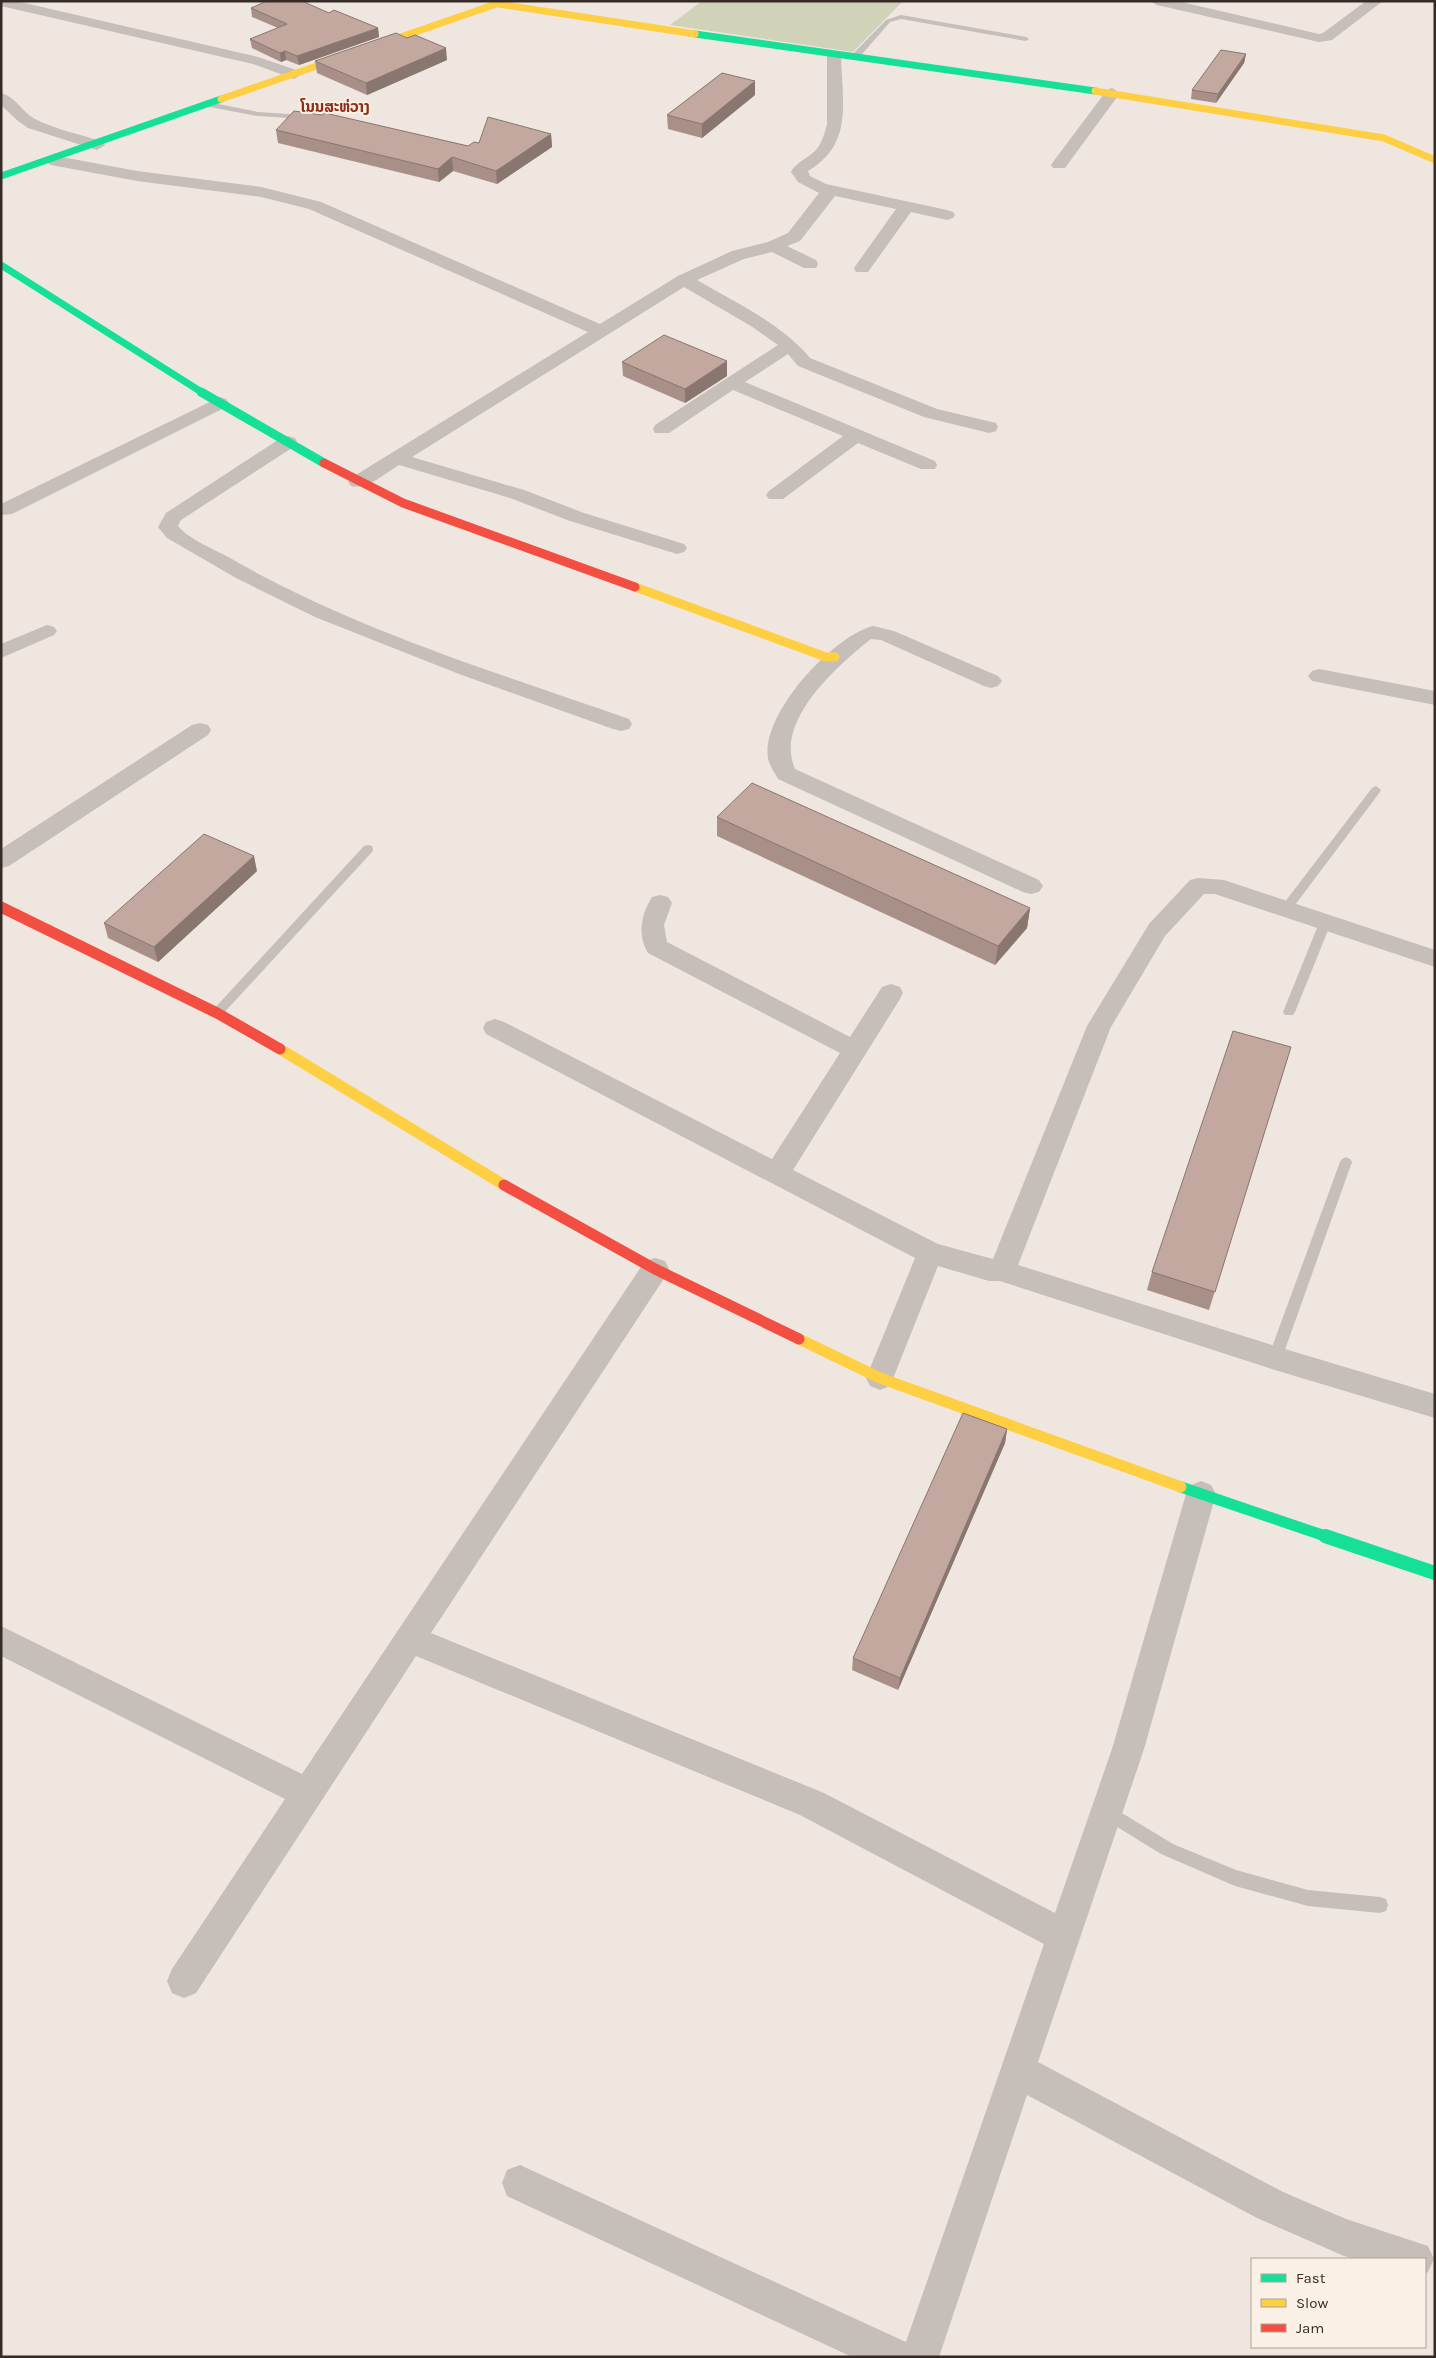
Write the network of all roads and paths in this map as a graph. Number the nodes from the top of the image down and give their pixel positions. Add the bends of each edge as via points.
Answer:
1 (1157, 1) edge
2 (1376, 1) edge
3 (1, 2) edge
4 (501, 2) edge
5 (1026, 39) dead end
6 (834, 55) junction
7 (854, 58) junction
8 (294, 74) junction
9 (1112, 93) junction
10 (1, 98) edge
11 (213, 105) junction
12 (315, 118) edge
13 (97, 145) junction
14 (52, 160) junction
15 (1435, 160) edge
16 (1059, 166) dead end
17 (1, 176) edge
18 (827, 189) junction
19 (906, 207) junction
20 (947, 216) dead end
21 (774, 246) junction
22 (810, 264) dead end
23 (1, 265) edge
24 (862, 268) dead end
25 (684, 280) junction
26 (600, 331) junction
27 (790, 345) junction
28 (734, 384) junction
29 (220, 402) junction
30 (989, 427) dead end
31 (662, 429) dead end
32 (855, 436) junction
33 (288, 442) junction
34 (396, 458) junction
35 (928, 466) dead end
36 (358, 482) junction
37 (776, 495) dead end
38 (5, 510) dead end
39 (677, 548) dead end
40 (47, 631) dead end
41 (1, 652) edge
42 (835, 657) junction
43 (1320, 676) dead end
44 (991, 681) dead end
45 (1435, 698) edge
46 (621, 724) dead end
47 (200, 730) dead end
48 (1376, 790) dead end
49 (368, 849) dead end
50 (1, 860) edge
51 (1031, 886) dead end
52 (660, 903) dead end
53 (1, 907) edge
54 (1285, 910) junction
55 (1325, 923) junction
56 (1435, 959) edge
57 (890, 994) dead end
58 (1289, 1012) dead end
59 (217, 1013) junction
60 (495, 1028) dead end
61 (855, 1050) junction
62 (1346, 1162) dead end
63 (776, 1174) junction
64 (930, 1253) junction
65 (656, 1270) junction
66 (1000, 1270) junction
67 (1275, 1358) junction
68 (880, 1378) junction
69 (1435, 1406) edge
70 (1201, 1494) junction
71 (1435, 1573) edge
72 (410, 1638) junction
73 (1, 1640) edge
74 (308, 1794) junction
75 (1107, 1812) junction
76 (1380, 1905) dead end
77 (1064, 1936) junction
78 (184, 1981) dead end
79 (1017, 2070) junction
80 (520, 2183) dead end
81 (1412, 2258) edge
82 (895, 2357) edge
83 (920, 2357) edge

1 - 2 street via 1319,38 1327,37
3 - 8 street via 258,61
4 - 6 street
4 - 8 street
5 - 7 lane via 901,17 888,21
6 - 7 street
6 - 18 street via 833,130 825,152 799,172 804,179
7 - 9 street
8 - 11 street
9 - 15 street via 1384,138
9 - 16 street
10 - 13 street via 28,122
11 - 12 lane via 258,114
11 - 13 street
13 - 14 street
14 - 17 street
14 - 26 street via 137,176 261,192 315,205
18 - 19 street
18 - 21 street via 829,192 794,237
19 - 20 street
19 - 24 street
21 - 22 street
21 - 25 street via 738,255
23 - 29 street
25 - 26 street
25 - 27 street
26 - 34 street
27 - 28 street
27 - 30 street via 798,357 810,364 931,413
28 - 31 street
28 - 32 street
29 - 33 street
29 - 38 street
32 - 35 street
32 - 37 street
33 - 36 street
33 - 46 street via 173,517 168,528 243,574 322,613
34 - 36 street
34 - 39 street via 517,494 577,517
36 - 42 street via 402,503 826,657
40 - 41 street
42 - 44 street via 873,632 887,635
42 - 51 street via 792,707 782,736 780,758 786,774
43 - 45 street
47 - 50 street
48 - 54 lane
49 - 59 lane
52 - 61 street via 652,925 656,947
53 - 59 street
54 - 55 street
54 - 66 street via 1206,884 1198,886 1156,930 1099,1026 1006,1262
55 - 56 street
55 - 58 lane
57 - 61 street
59 - 65 street via 336,1081 464,1163
60 - 63 street
61 - 63 street
62 - 67 lane
63 - 64 street
64 - 66 street via 988,1270
64 - 68 street
65 - 68 street
65 - 72 street
66 - 67 street
67 - 69 street
68 - 70 street
70 - 71 street
70 - 75 street
72 - 74 street
72 - 77 street via 812,1804
73 - 74 street
74 - 78 street
75 - 76 lane via 1167,1849 1235,1878 1308,1898
75 - 77 street
77 - 79 street
79 - 81 street via 1270,2205 1344,2237
79 - 83 street
80 - 82 street

